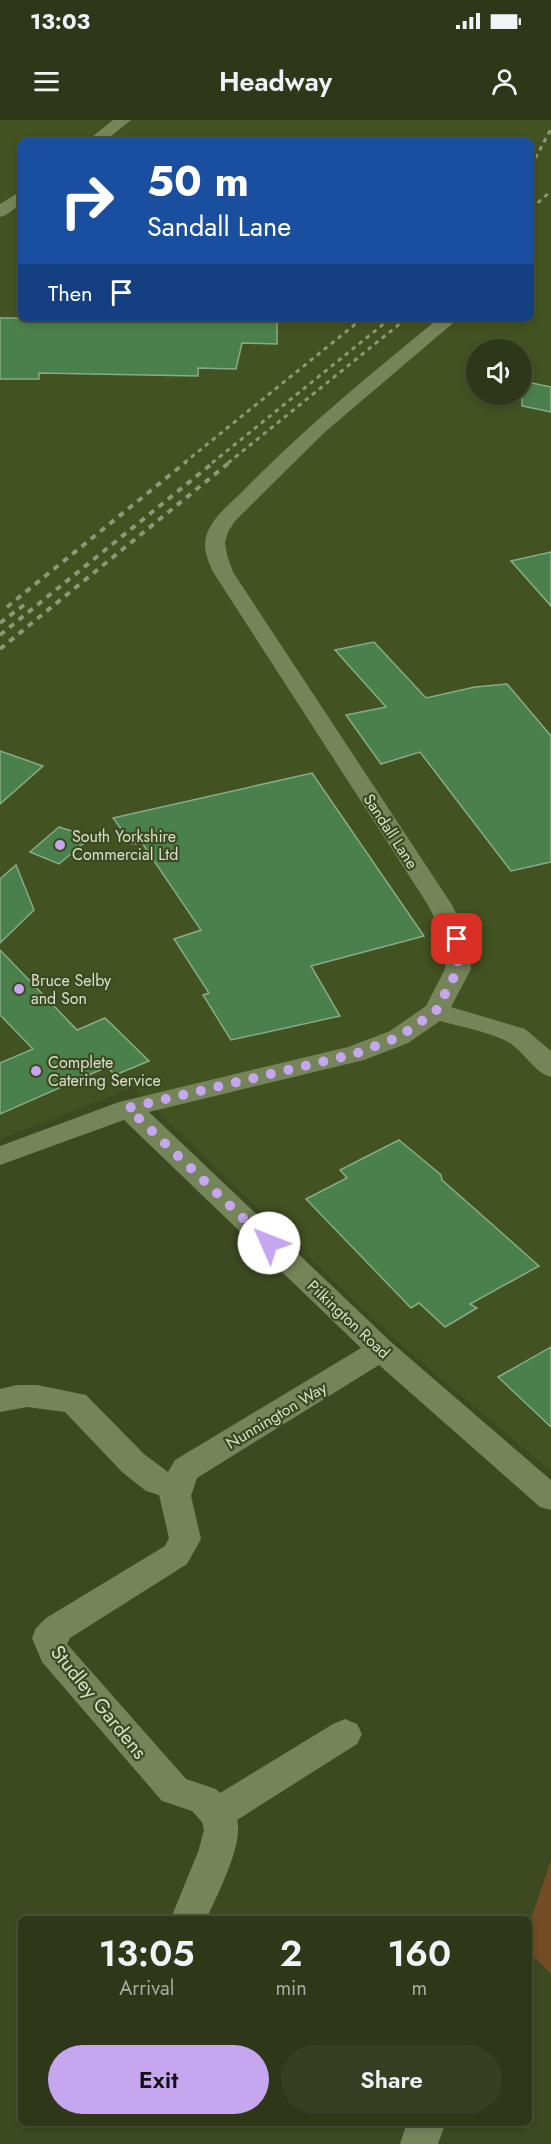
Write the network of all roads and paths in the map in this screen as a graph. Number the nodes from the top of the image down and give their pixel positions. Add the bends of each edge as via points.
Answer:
1 (123, 120) edge
2 (99, 138) edge
3 (18, 198) edge
4 (0, 212) edge
5 (446, 321) edge
6 (436, 1011) junction
7 (551, 1068) edge
8 (128, 1108) junction
9 (0, 1156) edge
10 (381, 1350) junction
11 (0, 1401) edge
12 (176, 1485) junction
13 (551, 1498) edge
14 (345, 1734) dead end
15 (217, 1814) junction
16 (190, 1916) edge
17 (426, 2126) edge
18 (419, 2144) edge

1 - 2 street
3 - 4 street
5 - 6 street, Sandall Lane via 321,424 227,519 216,537 216,556 223,572 440,905 457,939 458,969
6 - 7 street via 516,1035
6 - 8 street, Sandall Lane via 399,1037 355,1054
8 - 9 street, Sandall Lane
8 - 10 street, Pilkington Road
10 - 12 street, Nunnington Way via 186,1469
10 - 13 street, Pilkington Road
11 - 12 street via 14,1396 75,1403 133,1463 157,1482
12 - 15 street, Studley Gardens via 174,1500 186,1539 176,1555 48,1638 54,1652 167,1783 174,1790 204,1800
14 - 15 street
15 - 16 street via 222,1830
17 - 18 street

